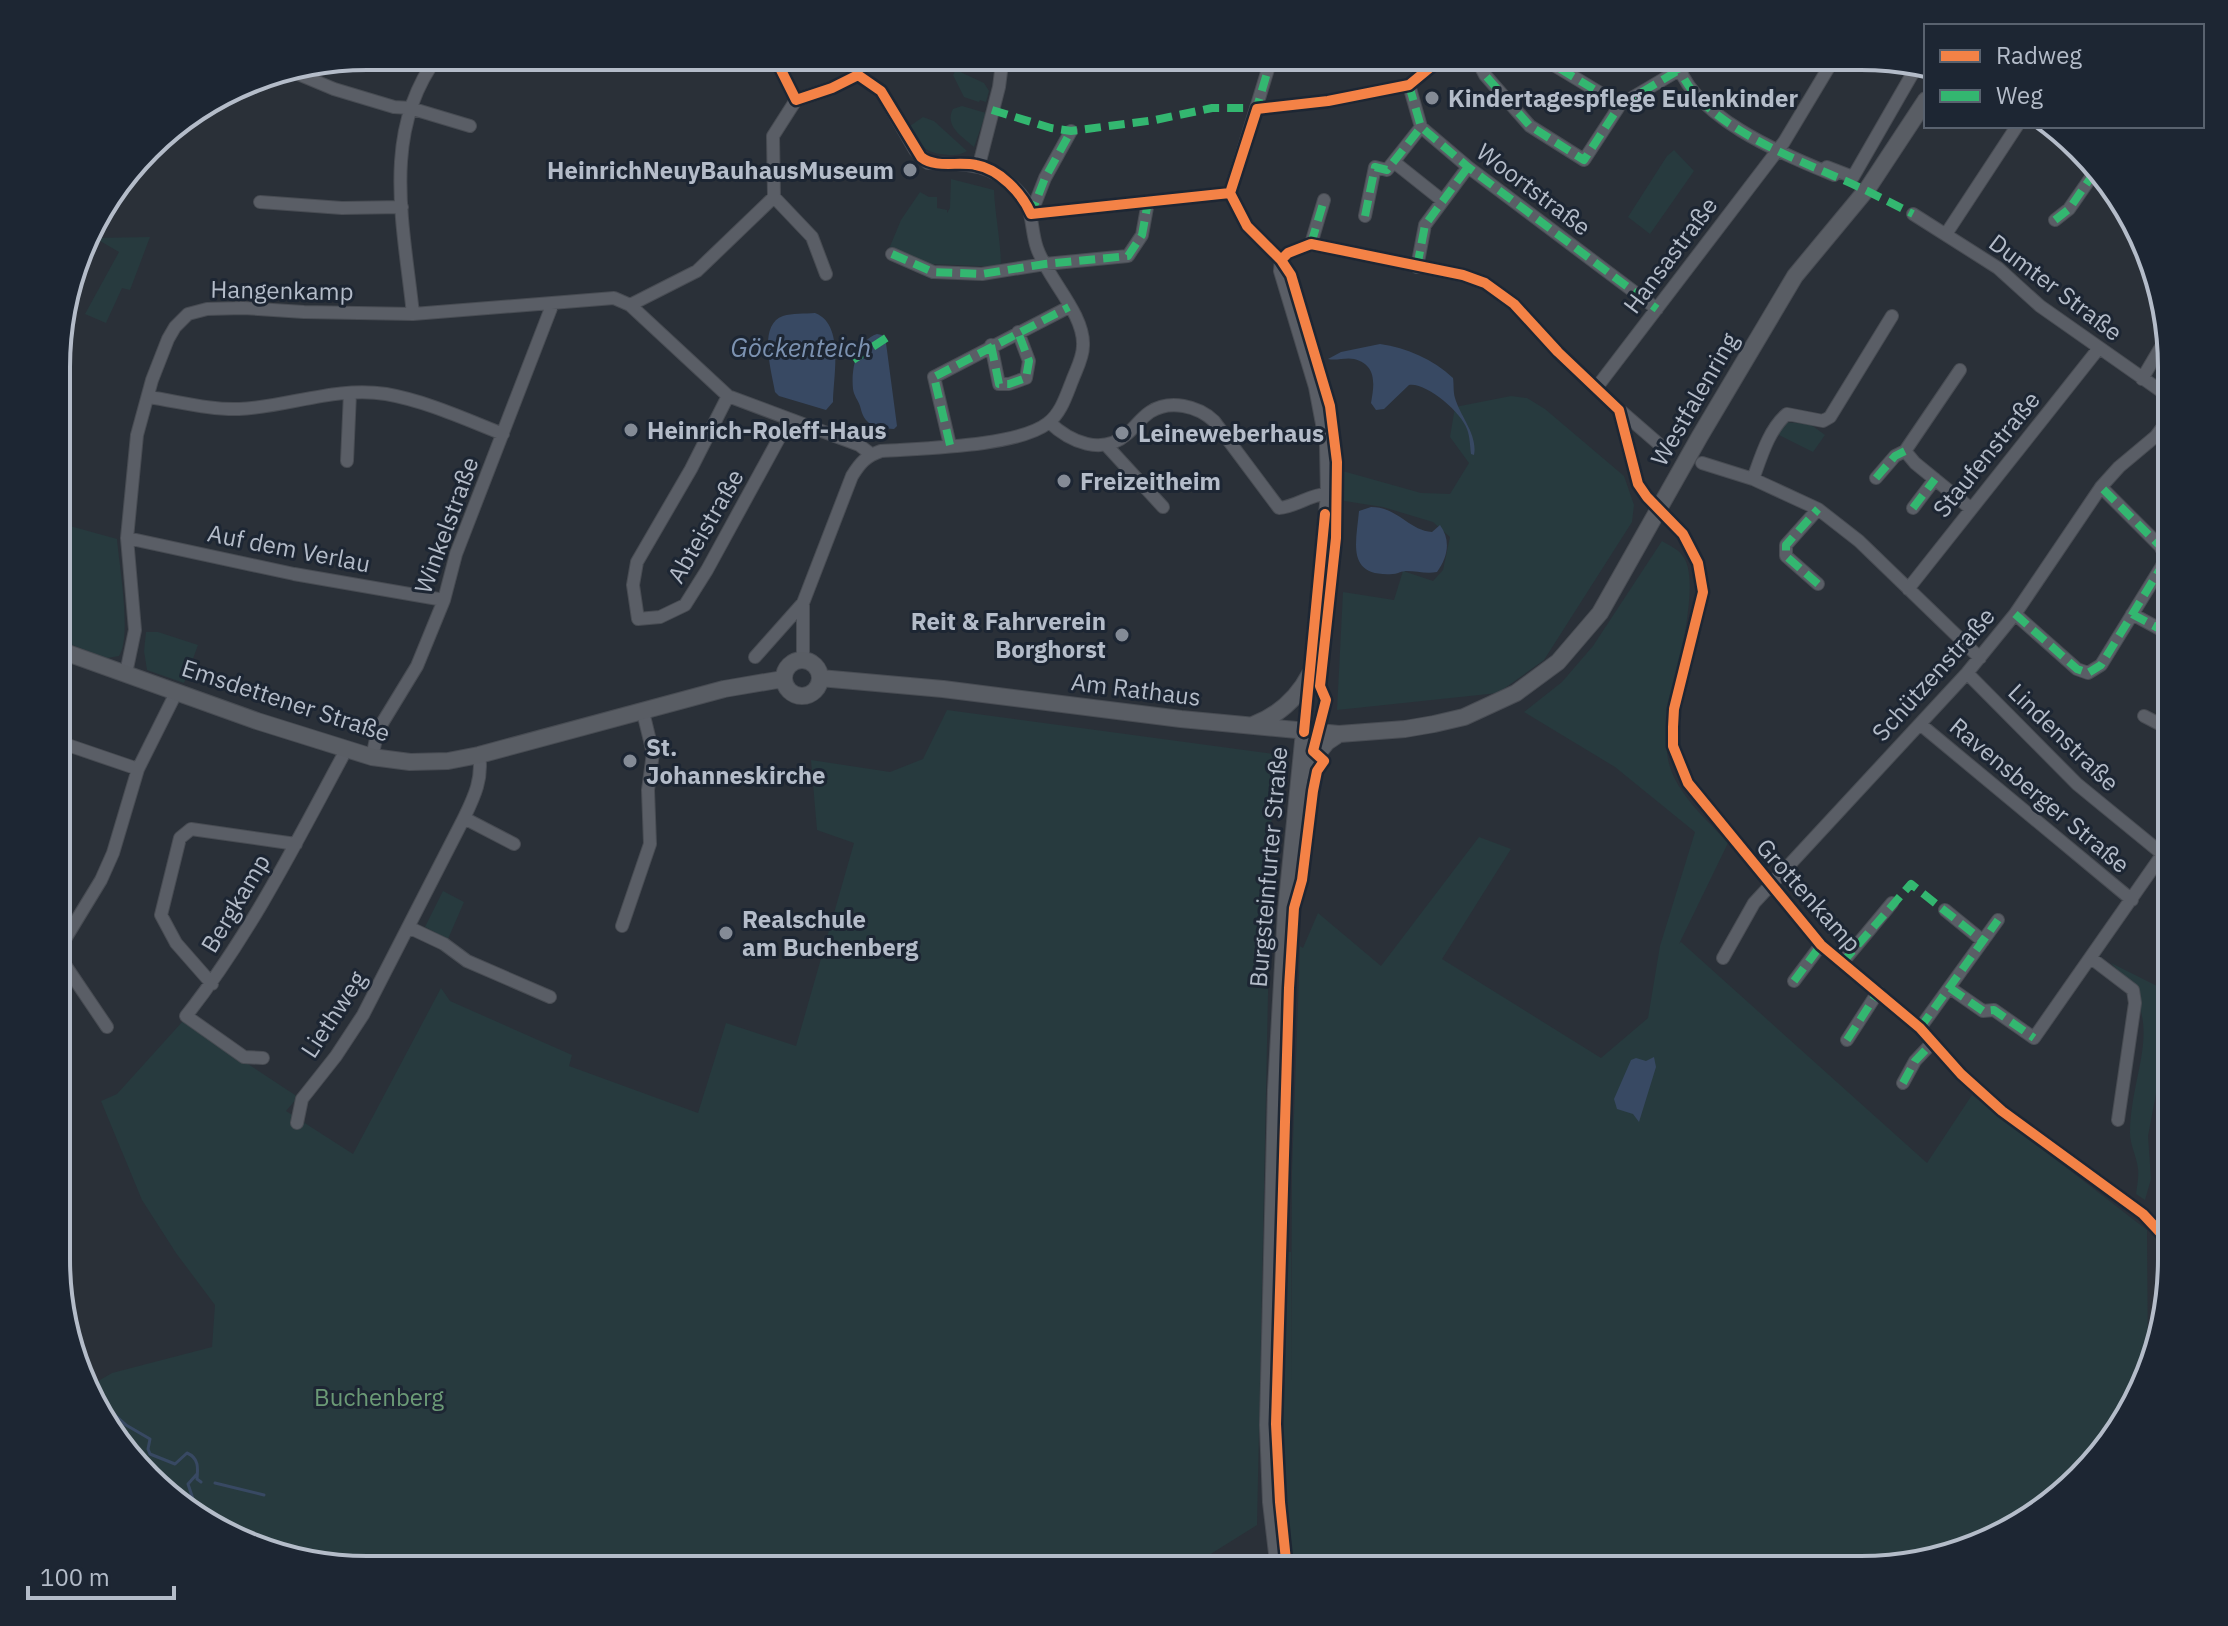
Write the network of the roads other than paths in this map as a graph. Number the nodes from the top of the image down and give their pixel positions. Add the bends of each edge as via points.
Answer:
1 (427, 70) edge
2 (779, 70) edge
3 (1001, 70) edge
4 (1268, 70) edge
5 (1482, 70) edge
6 (1562, 70) edge
7 (1679, 70) joint
8 (1827, 70) edge
9 (1912, 75) edge
10 (306, 77) edge
11 (1409, 85) dead end
12 (796, 100) junction
13 (1924, 103) edge
14 (1620, 105) junction
15 (410, 108) junction
16 (470, 126) dead end
17 (1421, 127) junction
18 (2016, 128) edge
19 (1071, 131) dead end
20 (1778, 151) junction
21 (1394, 162) junction
22 (979, 165) junction
23 (1468, 167) junction
24 (1821, 170) junction
25 (1834, 175) dead end
26 (2090, 178) edge
27 (1230, 193) junction
28 (774, 197) junction
29 (1324, 200) dead end
30 (1443, 201) junction
31 (260, 202) dead end
32 (1148, 202) junction
33 (402, 207) junction
34 (1031, 214) junction
35 (1913, 214) dead end
36 (1365, 216) dead end
37 (2055, 220) dead end
38 (1946, 234) junction
39 (1311, 244) junction
40 (892, 254) dead end
41 (1281, 260) junction
42 (1045, 264) junction
43 (1417, 267) junction
44 (826, 274) dead end
45 (553, 303) junction
46 (630, 305) junction
47 (1069, 307) junction
48 (1657, 309) junction
49 (413, 314) junction
50 (1892, 316) dead end
51 (1018, 332) junction
52 (991, 345) junction
53 (2099, 348) junction
54 (2157, 353) edge
55 (1960, 370) dead end
56 (2142, 379) junction
57 (1597, 387) junction
58 (2158, 389) edge
59 (350, 393) junction
60 (728, 396) junction
61 (148, 397) junction
62 (1619, 410) junction
63 (789, 420) junction
64 (1049, 422) junction
65 (2158, 433) edge
66 (503, 434) junction
67 (950, 445) junction
68 (1660, 445) dead end
69 (1107, 446) junction
70 (1905, 451) junction
71 (871, 454) junction
72 (347, 461) dead end
73 (1702, 463) dead end
74 (1876, 478) dead end
75 (1753, 479) junction
76 (1935, 479) junction
77 (2101, 487) junction
78 (1327, 494) junction
79 (1163, 507) dead end
80 (1913, 508) dead end
81 (1970, 508) junction
82 (1659, 509) junction
83 (1818, 509) junction
84 (127, 538) junction
85 (2158, 544) edge
86 (2158, 572) edge
87 (1818, 584) dead end
88 (1908, 589) junction
89 (444, 600) junction
90 (803, 603) junction
91 (2015, 614) junction
92 (2132, 614) junction
93 (2158, 628) edge
94 (70, 654) edge
95 (755, 657) dead end
96 (1980, 658) junction
97 (803, 659) junction
98 (126, 673) junction
99 (1967, 673) junction
100 (1310, 674) junction
101 (820, 678) junction
102 (783, 679) junction
103 (177, 691) junction
104 (643, 712) junction
105 (2144, 716) dead end
106 (2158, 723) edge
107 (1920, 724) junction
108 (1250, 726) junction
109 (1304, 732) junction
110 (1339, 734) junction
111 (70, 746) edge
112 (346, 750) junction
113 (479, 755) junction
114 (372, 757) junction
115 (138, 769) junction
116 (1300, 778) junction
117 (464, 818) junction
118 (296, 844) junction
119 (514, 844) dead end
120 (2158, 850) edge
121 (2158, 870) edge
122 (1771, 886) junction
123 (2132, 900) junction
124 (1892, 903) dead end
125 (1945, 910) dead end
126 (1998, 920) dead end
127 (622, 926) dead end
128 (408, 927) junction
129 (70, 933) edge
130 (1983, 941) junction
131 (1821, 945) junction
132 (1723, 958) dead end
133 (2091, 958) junction
134 (1842, 963) junction
135 (70, 972) edge
136 (1794, 981) dead end
137 (212, 984) junction
138 (1950, 988) junction
139 (1878, 992) junction
140 (550, 997) dead end
141 (107, 1027) dead end
142 (1920, 1028) junction
143 (1847, 1040) dead end
144 (1932, 1043) junction
145 (263, 1058) dead end
146 (1903, 1083) dead end
147 (2118, 1120) dead end
148 (297, 1123) dead end
149 (2158, 1230) edge
150 (1277, 1556) edge

1 - 15 street
2 - 12 street
3 - 22 street
4 - 27 street
5 - 14 street via 1530,126 1584,160
6 - 14 street
7 - 14 street
7 - 20 street via 1705,104
8 - 20 street, Hansastraße
9 - 24 street via 1853,177 1828,166
10 - 15 street
11 - 17 street
12 - 22 street via 858,75 881,91 928,163
12 - 28 street via 773,136
13 - 82 main road, Westfalenring via 1868,188 1795,276
15 - 16 street
15 - 33 street via 399,158
17 - 21 street
17 - 23 street, Woortstraße
18 - 38 street
19 - 34 street
20 - 24 street
20 - 48 street, Hansastraße
21 - 30 street
21 - 36 street via 1387,170 1375,167
22 - 34 street via 1018,190
23 - 30 street
23 - 48 street, Woortstraße
24 - 25 street
26 - 37 street
27 - 32 street
27 - 41 street via 1247,226
28 - 44 street via 812,237
28 - 46 street via 697,271
29 - 39 street
30 - 43 street via 1425,225
31 - 33 street
32 - 34 street
32 - 42 street via 1142,235 1128,256
33 - 49 street
34 - 42 street
35 - 38 street, Dumter Straße
38 - 53 street, Dumter Straße
39 - 41 street
39 - 43 street
40 - 42 street via 933,272 982,274
41 - 78 street, Burgsteinfurter Straße via 1315,387 1326,445
42 - 47 street
43 - 57 street via 1485,283 1514,304
45 - 46 street, Hangenkamp via 614,298
45 - 49 street, Hangenkamp
45 - 66 street, Winkelstraße
46 - 60 street
47 - 51 street
47 - 64 street via 1080,327 1083,350 1061,408
48 - 57 street, Hansastraße
49 - 61 street, Hangenkamp via 196,311 175,327
50 - 75 street via 1830,417 1823,421 1787,414 1779,420
51 - 52 street
51 - 52 street via 1029,361 1026,378 999,384
52 - 67 street via 934,377
53 - 56 street, Dumter Straße
53 - 81 street, Staufenstraße
54 - 56 street
55 - 70 street
56 - 58 street, Dumter Straße
57 - 62 street
59 - 61 street via 237,409
59 - 66 street via 416,401
59 - 72 street
60 - 63 street
60 - 63 street, Abteistraße via 637,562 633,585 638,619 660,617 685,605
61 - 84 street, Hangenkamp via 137,435
62 - 68 street
62 - 82 street, Grottenkamp via 1633,473
63 - 71 street
64 - 67 street via 1034,432
64 - 69 street via 1070,440
65 - 77 street, Schützenstraße
66 - 89 street, Winkelstraße via 456,554
67 - 71 street
69 - 78 street via 1126,436 1148,413 1165,406 1186,407 1214,421 1279,508
69 - 79 street
70 - 74 street
70 - 76 street
71 - 90 street via 852,476
73 - 75 street
75 - 83 street
76 - 80 street
76 - 81 street
77 - 85 street
77 - 91 street, Schützenstraße
78 - 100 street, Burgsteinfurter Straße
81 - 88 street, Staufenstraße
82 - 110 main road, Westfalenring via 1600,613 1558,662 1516,693 1464,717 1434,724
82 - 122 street, Grottenkamp via 1683,534 1698,563 1703,592 1674,709 1678,764
83 - 87 street via 1784,550
83 - 88 street
84 - 89 street, Auf dem Verlau
84 - 98 street, Hangenkamp via 135,630
86 - 92 street
88 - 96 street
89 - 114 street, Winkelstraße via 417,666 378,730
90 - 95 street
90 - 97 street
91 - 92 street via 2088,673 2101,665
91 - 96 street, Schützenstraße
92 - 93 street
94 - 98 main road, Emsdettener Straße
96 - 99 street, Schützenstraße
97 - 101 main road via 815,665
97 - 102 main road via 788,665
98 - 103 main road, Emsdettener Straße
99 - 107 street, Schützenstraße
99 - 120 street, Lindenstraße via 2077,784
100 - 108 main road via 1284,708
100 - 109 street, Burgsteinfurter Straße
101 - 102 main road via 815,691 801,696 789,691
101 - 108 main road, Am Rathaus
102 - 104 main road, Emsdettener Straße
103 - 112 main road, Emsdettener Straße
103 - 115 street
104 - 113 main road, Emsdettener Straße
104 - 127 street via 653,753 650,844
105 - 106 street
107 - 122 street, Schützenstraße
107 - 123 street, Ravensberger Straße
108 - 109 main road, Am Rathaus
109 - 110 main road, Westfalenring
109 - 116 main road, Burgsteinfurter Straße
110 - 116 main road
111 - 115 street
112 - 114 main road, Emsdettener Straße
112 - 118 street, Bergkamp
113 - 114 main road, Emsdettener Straße via 410,762
113 - 117 street, Liethweg via 482,771
115 - 129 street via 107,867
116 - 150 main road, Burgsteinfurter Straße via 1276,1090 1268,1425
117 - 119 street
117 - 128 street, Liethweg
118 - 137 street, Bergkamp
118 - 137 street, Bergkamp via 191,829 180,838 161,915 176,943
121 - 123 street
122 - 131 street, Grottenkamp
122 - 132 street, Schützenstraße via 1754,903
123 - 133 street
124 - 134 street, Grottenkamp
125 - 130 street
126 - 130 street
128 - 140 street via 467,961
128 - 148 street, Liethweg via 363,1015 302,1099
130 - 138 street
131 - 134 street, Grottenkamp
131 - 136 street, Grottenkamp
133 - 138 street via 2034,1038
133 - 147 street via 2133,990
134 - 139 street, Grottenkamp
135 - 141 street
137 - 145 street, Bergkamp via 186,1016 244,1057
138 - 142 street
139 - 142 street, Grottenkamp
139 - 143 street
142 - 144 street, Grottenkamp
144 - 146 street
144 - 149 street, Grottenkamp via 2002,1111

